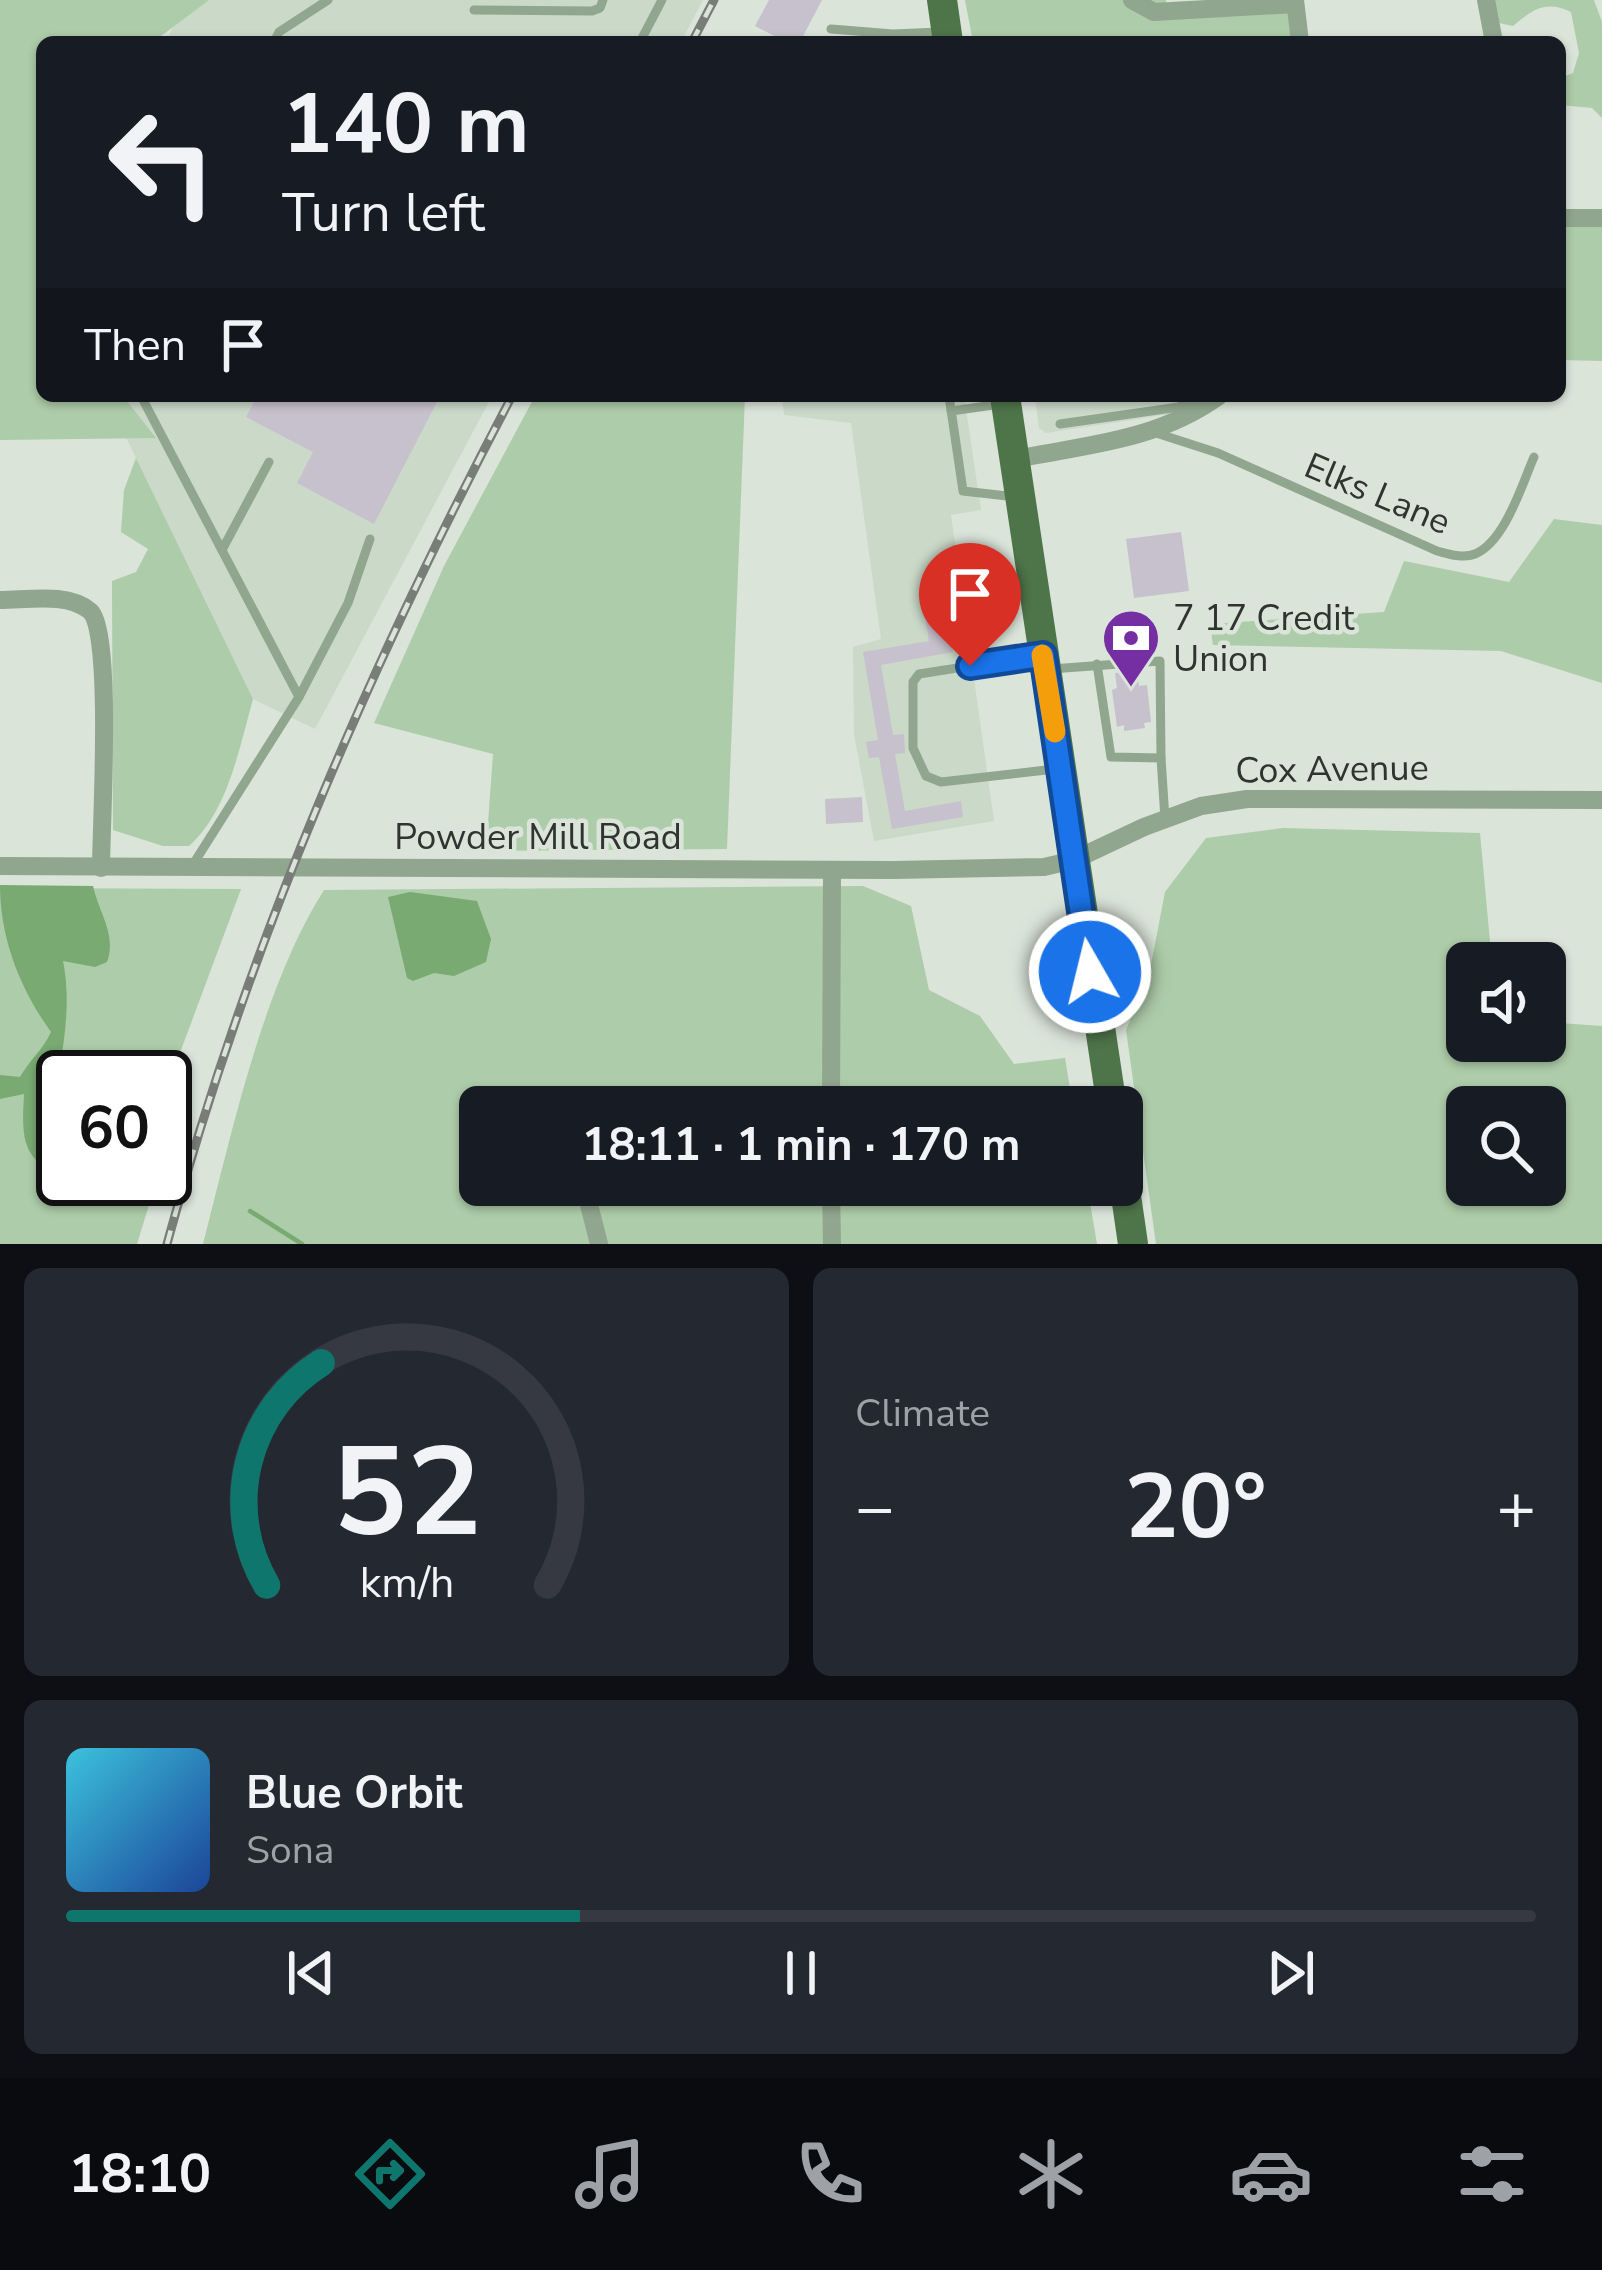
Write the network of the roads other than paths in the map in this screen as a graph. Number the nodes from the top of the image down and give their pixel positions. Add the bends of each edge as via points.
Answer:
1 (328, 0) edge
2 (603, 0) edge
3 (662, 0) edge
4 (1132, 0) edge
5 (1486, 0) edge
6 (1295, 2) edge
7 (474, 10) dead end
8 (946, 24) edge
9 (831, 29) dead end
10 (277, 36) edge
11 (643, 36) edge
12 (1299, 36) edge
13 (1493, 36) edge
14 (1566, 218) edge
15 (1602, 218) edge
16 (143, 402) edge
17 (950, 402) edge
18 (996, 402) edge
19 (1006, 402) edge
20 (1186, 402) edge
21 (1210, 402) edge
22 (951, 411) junction
23 (1060, 424) dead end
24 (1153, 432) junction
25 (1534, 457) dead end
26 (1016, 459) junction
27 (268, 462) dead end
28 (1021, 497) junction
29 (370, 539) dead end
30 (222, 550) junction
31 (0, 600) edge
32 (1044, 662) junction
33 (1097, 664) junction
34 (299, 697) junction
35 (1162, 758) junction
36 (1060, 768) junction
37 (1602, 800) edge
38 (1165, 819) junction
39 (1074, 860) junction
40 (0, 866) edge
41 (101, 868) junction
42 (190, 868) junction
43 (832, 870) junction
44 (831, 1086) edge
45 (1109, 1086) edge
46 (589, 1206) edge
47 (831, 1206) edge
48 (1128, 1206) edge
49 (598, 1244) edge
50 (832, 1244) edge
51 (1133, 1244) edge

1 - 10 lane
2 - 7 lane via 592,11
3 - 11 lane
4 - 6 street via 1154,12
5 - 13 street
6 - 12 street
8 - 9 lane via 893,34
14 - 15 street
16 - 30 lane
17 - 22 lane
18 - 22 lane
19 - 26 main road
20 - 23 lane
21 - 24 street
22 - 28 lane via 962,491
24 - 25 lane, Elks Lane via 1461,556 1486,547 1508,518
24 - 26 street
26 - 28 main road
27 - 30 lane
28 - 32 main road
29 - 34 lane via 348,603
30 - 34 lane
31 - 41 street via 73,602 98,622
32 - 33 lane
32 - 36 main road
32 - 36 lane via 919,674 913,748 926,776 941,782
33 - 35 lane via 1111,757
33 - 35 lane via 1160,661
34 - 42 lane
35 - 38 lane
36 - 39 main road
37 - 38 street, Cox Avenue via 1247,799
38 - 39 street, Cox Avenue
39 - 43 street, Powder Mill Road
39 - 45 main road
40 - 41 street, Powder Mill Road
41 - 42 street, Powder Mill Road
42 - 43 street, Powder Mill Road
43 - 44 street
46 - 49 street
47 - 50 street
48 - 51 main road

